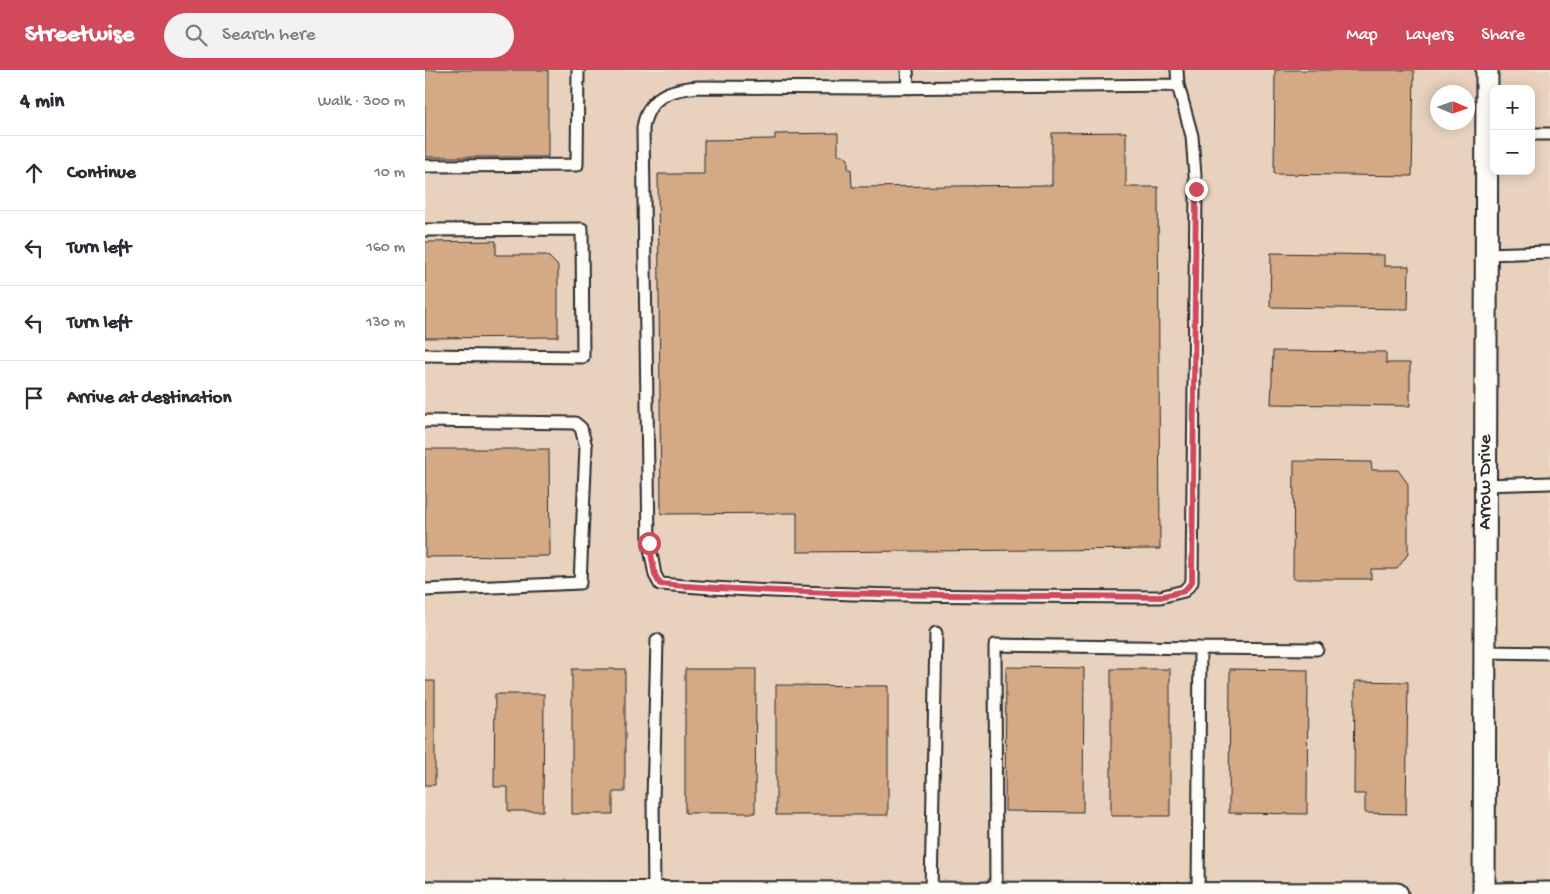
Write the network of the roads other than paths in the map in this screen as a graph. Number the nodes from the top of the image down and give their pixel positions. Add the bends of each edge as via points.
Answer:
1 (578, 70) edge
2 (907, 70) edge
3 (1177, 70) edge
4 (1487, 70) edge
5 (1178, 85) junction
6 (908, 88) junction
7 (1535, 134) edge
8 (1550, 134) edge
9 (1490, 135) edge
10 (425, 166) edge
11 (425, 230) edge
12 (1550, 252) edge
13 (1486, 254) junction
14 (425, 355) edge
15 (425, 421) edge
16 (1550, 483) edge
17 (1485, 485) junction
18 (425, 590) edge
19 (936, 634) dead end
20 (657, 640) dead end
21 (1200, 648) junction
22 (1317, 649) dead end
23 (1485, 652) junction
24 (1550, 653) edge
25 (425, 892) edge
26 (654, 892) junction
27 (460, 893) edge
28 (623, 893) edge
29 (931, 893) edge
30 (996, 893) edge
31 (1550, 893) edge
32 (529, 894) edge
33 (1197, 894) edge
34 (1397, 894) edge
35 (1484, 894) edge
36 (1496, 894) edge

1 - 10 lane via 577,165
2 - 6 lane
3 - 5 lane
4 - 9 street, Arrow Drive
5 - 6 lane
5 - 6 lane via 1192,136 1196,189 1192,582 1184,591 1160,597 903,594 720,589 660,584 649,543 645,113 655,102 678,88
7 - 8 lane
9 - 13 street, Arrow Drive
11 - 14 lane via 583,229 583,357
12 - 13 lane
13 - 17 street, Arrow Drive
15 - 18 lane via 575,423 581,428 586,447 580,582
16 - 17 lane
17 - 23 street, Arrow Drive
19 - 29 lane
20 - 26 lane
21 - 22 lane
21 - 30 lane via 995,645
21 - 33 lane
23 - 24 lane
23 - 35 street, Arrow Drive
25 - 27 street
26 - 28 street
26 - 29 street
27 - 32 street
28 - 32 street
29 - 30 street
30 - 33 street
31 - 36 street
33 - 34 street

